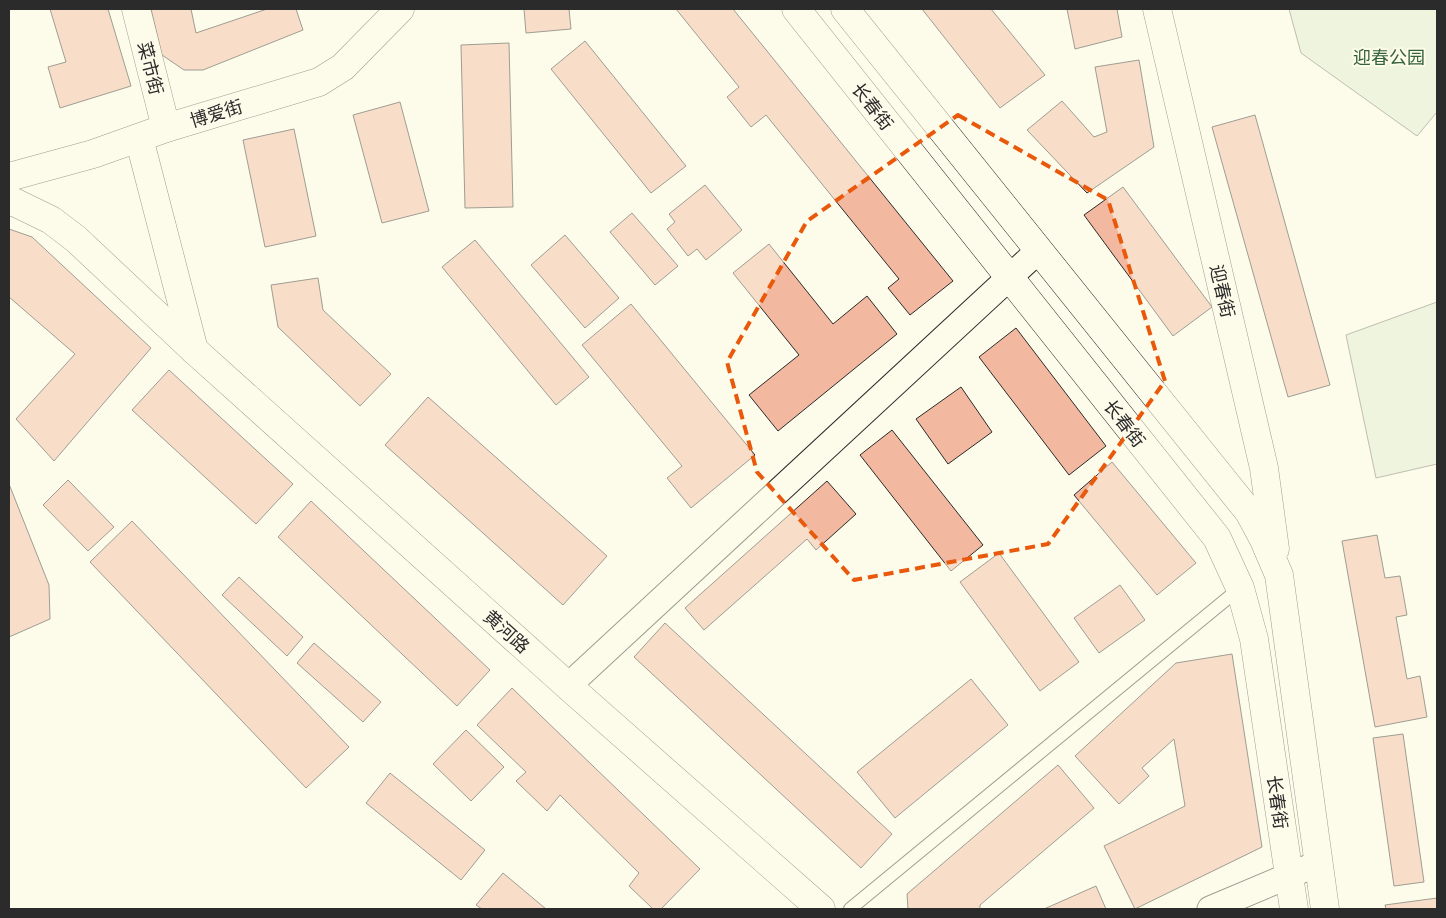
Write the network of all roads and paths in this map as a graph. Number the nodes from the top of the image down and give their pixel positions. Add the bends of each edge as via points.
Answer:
1 (136, 9) edge
2 (400, 9) edge
3 (796, 9) edge
4 (845, 9) edge
5 (1158, 9) edge
6 (166, 128) junction
7 (139, 138) junction
8 (9, 176) edge
9 (9, 202) edge
10 (1039, 250) junction
11 (1010, 278) junction
12 (194, 350) junction
13 (1279, 575) junction
14 (1240, 588) junction
15 (568, 686) junction
16 (1319, 863) junction
17 (1289, 875) junction
18 (821, 909) edge
19 (850, 909) edge
20 (1210, 909) edge
21 (1294, 909) edge
22 (1325, 909) edge

1 - 6 street, 菜市街
2 - 6 street, 博爱街 via 343,66 319,82
3 - 11 street, 长春街
4 - 10 street, 长春街
5 - 13 street, 迎春街 via 1264,468
6 - 7 street, 博爱街
7 - 8 street, 博爱街
7 - 12 street
9 - 12 street, 黄河路 via 51,220 76,239
10 - 11 street
10 - 13 street, 长春街 via 1249,512
11 - 14 street, 长春街 via 1217,538
11 - 15 street
12 - 15 street, 黄河路
13 - 16 street, 长春街
14 - 17 street, 长春街 via 1254,639
14 - 19 lane
15 - 18 street, 黄河路
16 - 17 street
16 - 22 street, 长春街
17 - 20 street
17 - 21 street, 长春街

